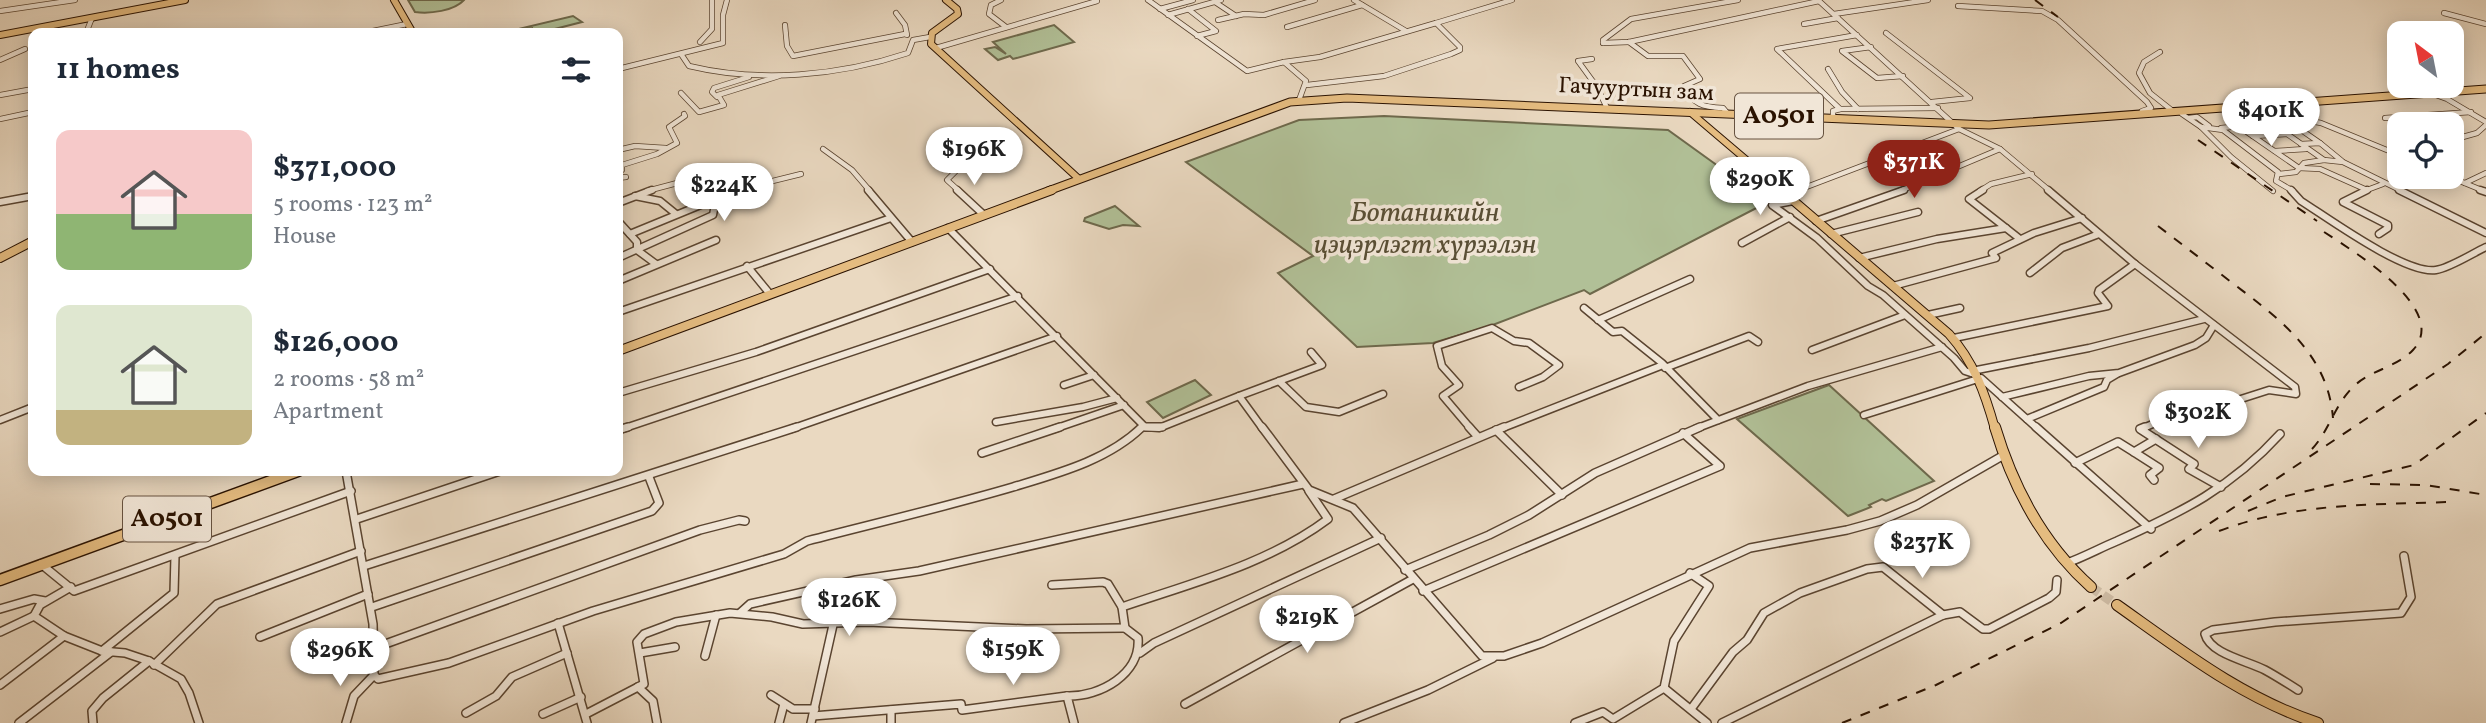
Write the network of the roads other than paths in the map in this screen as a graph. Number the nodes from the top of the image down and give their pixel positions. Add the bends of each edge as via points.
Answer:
1 (75, 0) edge
2 (185, 0) edge
3 (394, 0) edge
4 (712, 0) edge
5 (727, 0) edge
6 (946, 0) edge
7 (1000, 0) edge
8 (1148, 0) edge
9 (1193, 0) edge
10 (1315, 0) edge
11 (1354, 0) edge
12 (1512, 0) edge
13 (1738, 0) edge
14 (1819, 0) edge
15 (1928, 0) edge
16 (1097, 1) edge
17 (1218, 1) edge
18 (160, 2) edge
19 (953, 3) edge
20 (1363, 5) junction
21 (1958, 6) dead end
22 (1160, 9) junction
23 (1188, 9) junction
24 (0, 11) edge
25 (896, 13) dead end
26 (2444, 13) dead end
27 (713, 14) junction
28 (723, 15) junction
29 (1168, 15) junction
30 (1236, 16) junction
31 (1836, 16) junction
32 (92, 18) junction
33 (1218, 20) dead end
34 (407, 23) junction
35 (1436, 23) junction
36 (1804, 24) dead end
37 (2486, 24) edge
38 (785, 25) dead end
39 (1006, 27) junction
40 (1287, 27) dead end
41 (38, 28) edge
42 (88, 28) edge
43 (385, 28) edge
44 (410, 28) edge
45 (28, 30) edge
46 (1406, 31) junction
47 (1886, 33) dead end
48 (905, 34) junction
49 (0, 35) edge
50 (1857, 35) junction
51 (1197, 36) junction
52 (930, 37) junction
53 (913, 40) junction
54 (700, 42) dead end
55 (1629, 42) junction
56 (1871, 47) junction
57 (936, 48) junction
58 (25, 49) dead end
59 (2160, 52) dead end
60 (681, 54) junction
61 (1592, 58) dead end
62 (0, 60) edge
63 (1284, 62) junction
64 (623, 68) edge
65 (1828, 69) dead end
66 (780, 75) junction
67 (754, 76) junction
68 (1903, 76) junction
69 (1307, 85) junction
70 (2486, 89) edge
71 (28, 90) edge
72 (2464, 91) edge
73 (681, 93) dead end
74 (0, 95) edge
75 (2387, 96) edge
76 (718, 97) junction
77 (2442, 98) edge
78 (1299, 100) junction
79 (1932, 102) junction
80 (2240, 107) junction
81 (1608, 108) junction
82 (1938, 108) junction
83 (1840, 109) junction
84 (1858, 109) junction
85 (1690, 112) junction
86 (2256, 112) junction
87 (2471, 112) junction
88 (28, 113) edge
89 (684, 114) dead end
90 (1728, 114) junction
91 (2182, 114) junction
92 (2125, 116) junction
93 (2280, 116) junction
94 (2385, 118) dead end
95 (0, 119) edge
96 (1833, 119) junction
97 (2272, 123) junction
98 (2486, 124) edge
99 (1957, 127) junction
100 (2201, 127) junction
101 (2210, 127) junction
102 (2220, 128) junction
103 (2244, 130) dead end
104 (2288, 134) junction
105 (2253, 136) junction
106 (2464, 137) edge
107 (2320, 143) junction
108 (2301, 144) junction
109 (2264, 145) junction
110 (2246, 146) junction
111 (666, 148) junction
112 (2308, 148) junction
113 (623, 149) edge
114 (822, 149) dead end
115 (2000, 149) junction
116 (2387, 149) edge
117 (2273, 151) junction
118 (943, 152) dead end
119 (2325, 160) junction
120 (2343, 162) junction
121 (623, 165) edge
122 (2299, 168) junction
123 (2486, 173) edge
124 (801, 174) dead end
125 (2032, 174) junction
126 (2279, 174) junction
127 (623, 177) edge
128 (626, 177) dead end
129 (1079, 180) junction
130 (681, 182) dead end
131 (2465, 183) joint
132 (2383, 184) junction
133 (2367, 190) junction
134 (2273, 191) dead end
135 (2486, 192) edge
136 (28, 196) edge
137 (635, 196) junction
138 (716, 198) junction
139 (1789, 198) junction
140 (623, 201) edge
141 (0, 202) edge
142 (1918, 212) dead end
143 (676, 214) junction
144 (984, 215) junction
145 (1790, 217) junction
146 (891, 218) junction
147 (2082, 218) junction
148 (1816, 221) junction
149 (623, 227) edge
150 (2006, 228) junction
151 (948, 229) junction
152 (2486, 230) edge
153 (2379, 233) dead end
154 (629, 234) junction
155 (1831, 234) junction
156 (2099, 234) junction
157 (2020, 239) junction
158 (716, 240) dead end
159 (912, 242) junction
160 (1742, 243) dead end
161 (28, 244) edge
162 (2486, 247) edge
163 (637, 250) junction
164 (623, 256) edge
165 (0, 258) edge
166 (1859, 258) junction
167 (656, 264) junction
168 (2135, 264) junction
169 (747, 266) junction
170 (990, 269) junction
171 (2030, 273) dead end
172 (623, 279) edge
173 (1690, 279) dead end
174 (1896, 288) junction
175 (770, 294) junction
176 (1883, 295) junction
177 (1018, 296) junction
178 (1584, 308) dead end
179 (1960, 308) dead end
180 (623, 311) edge
181 (1905, 314) junction
182 (1928, 315) junction
183 (2204, 318) junction
184 (1598, 320) junction
185 (2214, 326) junction
186 (1056, 336) junction
187 (1954, 338) junction
188 (1758, 342) dead end
189 (1942, 347) junction
190 (623, 349) edge
191 (1812, 350) dead end
192 (1311, 352) dead end
193 (1968, 355) junction
194 (1954, 358) junction
195 (1664, 367) junction
196 (2119, 373) junction
197 (1979, 374) junction
198 (1094, 375) junction
199 (1279, 381) junction
200 (1064, 385) dead end
201 (1519, 387) dead end
202 (623, 392) edge
203 (1383, 394) dead end
204 (1239, 396) junction
205 (2002, 397) junction
206 (1117, 398) junction
207 (1124, 405) junction
208 (28, 409) edge
209 (1864, 415) dead end
210 (2027, 419) junction
211 (0, 420) edge
212 (1718, 421) junction
213 (996, 422) dead end
214 (1143, 426) junction
215 (623, 428) edge
216 (1496, 430) junction
217 (1683, 433) junction
218 (2280, 434) dead end
219 (1478, 437) junction
220 (2156, 439) junction
221 (2134, 452) junction
222 (982, 453) dead end
223 (2004, 454) junction
224 (2076, 463) junction
225 (284, 476) edge
226 (346, 476) edge
227 (485, 476) edge
228 (649, 477) junction
229 (2154, 480) dead end
230 (1306, 487) junction
231 (2221, 488) junction
232 (351, 492) junction
233 (1562, 495) junction
234 (1334, 499) junction
235 (357, 519) junction
236 (745, 521) dead end
237 (2151, 528) junction
238 (1381, 538) junction
239 (361, 551) junction
240 (175, 556) junction
241 (2404, 556) dead end
242 (2067, 563) junction
243 (41, 564) junction
244 (364, 566) junction
245 (1405, 570) junction
246 (1690, 573) junction
247 (1413, 579) junction
248 (0, 580) edge
249 (2057, 580) dead end
250 (1052, 585) dead end
251 (71, 587) junction
252 (2091, 587) tunnel mouth
253 (1423, 591) junction
254 (368, 594) junction
255 (44, 601) junction
256 (2117, 605) tunnel mouth
257 (372, 607) junction
258 (1122, 607) junction
259 (0, 609) edge
260 (740, 613) junction
261 (716, 615) junction
262 (1943, 615) junction
263 (34, 616) junction
264 (558, 623) junction
265 (833, 625) junction
266 (1125, 628) junction
267 (0, 632) edge
268 (64, 636) junction
269 (260, 637) dead end
270 (377, 647) junction
271 (675, 647) dead end
272 (106, 652) junction
273 (567, 653) junction
274 (640, 653) junction
275 (1140, 653) junction
276 (705, 656) dead end
277 (1493, 658) junction
278 (152, 663) junction
279 (374, 675) junction
280 (0, 685) edge
281 (638, 687) junction
282 (1664, 688) junction
283 (2298, 691) dead end
284 (771, 695) dead end
285 (1067, 696) junction
286 (581, 697) junction
287 (784, 704) junction
288 (1185, 704) dead end
289 (1691, 709) junction
290 (891, 710) junction
291 (466, 713) dead end
292 (544, 714) dead end
293 (813, 716) edge
294 (586, 719) edge
295 (19, 723) edge
296 (93, 723) edge
297 (199, 723) edge
298 (346, 723) edge
299 (657, 723) edge
300 (779, 723) edge
301 (891, 723) edge
302 (1074, 723) edge
303 (1344, 723) edge
304 (1575, 723) edge
305 (1707, 723) edge
306 (1722, 723) edge
307 (2318, 723) edge

1 - 24 street
2 - 18 main road
3 - 34 main road
4 - 27 street
5 - 28 street
6 - 19 main road
7 - 39 street via 991,5 989,13
8 - 22 street
9 - 22 street
10 - 30 street via 1264,15
11 - 20 street
12 - 35 street
13 - 55 street via 1631,19 1602,42
14 - 31 street
14 - 55 street
15 - 31 street
16 - 39 street
17 - 23 street
17 - 30 street
18 - 32 main road
19 - 52 main road via 957,15
20 - 40 street
20 - 46 street
21 - 92 street via 2042,11 2058,20 2151,108
22 - 29 street
23 - 29 street
23 - 51 street via 1216,31
25 - 48 street via 905,25
26 - 37 street
27 - 28 street
27 - 54 street via 714,29
28 - 60 street via 725,41
29 - 51 street
30 - 33 street
31 - 36 street
31 - 50 street
32 - 41 main road
32 - 42 street
34 - 43 street
34 - 44 main road
35 - 46 street
35 - 69 street via 1460,50 1384,76
38 - 48 street via 793,56
39 - 57 street
45 - 49 main road
46 - 63 street via 1320,57
47 - 79 street via 1969,98
48 - 53 street
50 - 56 street
50 - 83 street via 1777,48
51 - 63 street via 1247,71
52 - 53 street
52 - 57 main road
53 - 66 street via 908,53 899,56
55 - 90 street via 1648,56 1683,56 1700,79 1684,86 1692,102 1723,108
56 - 68 street
56 - 68 street via 1842,51 1877,78
57 - 129 main road
58 - 62 street
59 - 91 street via 2144,62 2139,73 2150,93
60 - 64 street
60 - 67 street via 689,66 698,69
61 - 81 street via 1578,61
63 - 69 street via 1305,76
65 - 84 street
66 - 67 street
66 - 76 street
67 - 76 street via 714,88
68 - 79 street
69 - 78 street
70 - 72 highway, Гачууртын зам / A0501
71 - 74 street
73 - 76 street via 699,112 723,106
75 - 80 highway, Гачууртын зам / A0501
77 - 87 street
78 - 81 highway, Гачууртын зам / A0501
78 - 129 highway, A0501
79 - 82 street
80 - 86 street
80 - 91 highway, Гачууртын зам / A0501
81 - 85 highway, Гачууртын зам / A0501
82 - 84 street
82 - 99 street
83 - 84 street
83 - 96 street via 1833,111
85 - 90 highway, Гачууртын зам / A0501
85 - 139 main road
86 - 93 street
86 - 97 street
87 - 94 street
87 - 98 street
88 - 95 street
89 - 111 street via 669,127 677,142
90 - 96 highway, Гачууртын зам / A0501
91 - 92 highway, Гачууртын зам / A0501
91 - 100 street
91 - 101 street via 2197,117
92 - 99 highway, Гачууртын зам / A0501
93 - 107 street
93 - 116 street via 2321,123
96 - 99 highway, Гачууртын зам / A0501
97 - 102 street
97 - 104 street
98 - 106 street
99 - 115 street
99 - 139 street
100 - 101 street
100 - 134 street
101 - 102 street
102 - 110 street
103 - 105 street
104 - 105 street
104 - 108 street
105 - 109 street
107 - 108 street
107 - 120 street
108 - 112 street
109 - 110 street
109 - 117 street
110 - 126 street
111 - 113 street
111 - 121 street
112 - 117 street
112 - 119 street
114 - 146 street via 852,170
115 - 125 street
115 - 148 street
117 - 122 street
118 - 144 street via 958,169 947,180
119 - 120 street
119 - 122 street
120 - 132 street
122 - 126 street
122 - 133 street via 2320,169
123 - 131 street
124 - 138 street
125 - 147 street
125 - 150 street via 1991,184 1969,199
126 - 162 street via 2276,181 2301,201 2405,264 2436,270
127 - 128 street
129 - 144 highway, A0501
130 - 137 street
131 - 135 street
132 - 133 street
132 - 152 street
133 - 153 street via 2343,202 2388,225
136 - 141 street
137 - 140 street
137 - 143 street via 660,201
138 - 143 street
138 - 163 street via 713,215
139 - 145 street via 1786,205 1772,205
139 - 148 main road
142 - 155 street
143 - 154 street
144 - 151 highway, A0501
145 - 160 street
145 - 176 street
146 - 159 street
146 - 169 street
147 - 156 street
147 - 157 street
148 - 155 main road
149 - 154 street
150 - 157 street
150 - 166 street
151 - 159 highway, A0501
151 - 170 street
154 - 163 street via 637,242
155 - 166 main road
156 - 168 street
156 - 171 street via 2059,250
157 - 174 street via 1992,253 1996,258
158 - 167 street
159 - 175 highway, A0501
161 - 165 main road
163 - 164 street
163 - 167 street
166 - 174 main road
167 - 172 street
168 - 183 street
168 - 187 street via 2099,290 2109,306
169 - 175 street
169 - 180 street
170 - 177 street
170 - 202 street via 756,352
173 - 184 street
174 - 176 street
174 - 182 main road
175 - 190 highway, A0501
176 - 181 street
177 - 186 street
177 - 215 street
178 - 184 street
179 - 182 street
181 - 189 street
181 - 191 street
182 - 187 main road
183 - 185 street
183 - 197 street
184 - 195 street via 1613,332 1622,331
185 - 196 street via 2195,345
185 - 220 street via 2295,387 2296,394 2269,390 2140,429
186 - 198 street
186 - 228 street
187 - 193 main road
188 - 195 street via 1749,336
189 - 194 street
189 - 212 street via 1808,386
192 - 199 street via 1322,365
193 - 194 street
193 - 197 main road
194 - 197 street via 1965,371
195 - 212 street
195 - 216 street
196 - 205 street
196 - 210 street via 2104,387
197 - 205 street
197 - 209 street
197 - 223 main road
198 - 200 street
198 - 206 street
199 - 203 street via 1301,404 1339,412
199 - 204 street
201 - 219 street via 1559,365 1529,344 1492,328 1437,346 1442,366 1459,385 1443,396
204 - 214 street via 1159,428
204 - 230 street
205 - 210 street
206 - 207 street
206 - 213 street
207 - 214 street
207 - 222 street
208 - 211 street
210 - 224 street
212 - 217 street
214 - 264 street via 1107,455 1044,479 818,538 784,554
216 - 219 street
216 - 233 street
217 - 233 street via 1595,473
217 - 253 street via 1720,466
218 - 231 street via 2255,463
219 - 234 street
220 - 221 street
220 - 231 street via 2194,464 2189,469
221 - 224 street via 2118,442
221 - 229 street via 2159,468 2150,475
223 - 242 main road via 2024,499
223 - 246 street via 1882,520 1750,548
224 - 237 street
225 - 243 highway, A0501
226 - 232 street
227 - 235 street
228 - 244 street
228 - 257 street via 659,503 652,511
230 - 234 street
230 - 258 street via 1328,519 1318,527 1272,552
230 - 260 street via 919,571 856,580 750,604
231 - 237 street
232 - 235 street
232 - 240 street
233 - 245 street via 1489,535
234 - 238 street via 1353,508
235 - 239 street
236 - 270 street via 700,530
237 - 242 street
238 - 245 street
238 - 275 street
239 - 244 street
239 - 278 street via 218,604
240 - 251 street via 74,592
240 - 272 street via 174,593
241 - 283 street via 2411,597 2401,613 2275,622 2205,634 2216,648
242 - 252 main road
243 - 248 highway, A0501
243 - 251 street
244 - 254 street
245 - 247 street
246 - 277 street via 1542,642
246 - 282 street via 1709,586 1674,641
247 - 253 street
247 - 288 street
249 - 262 street via 2056,592 2049,598 1989,629 1961,612
250 - 258 street via 1108,583
251 - 255 street
253 - 277 street via 1482,656
254 - 257 street
254 - 269 street
255 - 259 street via 34,599
255 - 263 street
256 - 307 main road via 2247,695
257 - 270 street
258 - 266 street
260 - 261 street
260 - 265 street
261 - 274 street via 644,634 637,642
261 - 276 street
262 - 289 street via 1883,567 1847,575 1764,613
262 - 306 street
263 - 267 street
263 - 268 street
264 - 273 street
264 - 279 street via 449,663 388,678
265 - 266 street
265 - 293 street
266 - 275 street via 1138,638
268 - 272 street
268 - 280 street
270 - 279 street
271 - 274 street
272 - 278 street
272 - 295 street
273 - 286 street
273 - 291 street via 512,677 496,696
274 - 281 street via 644,684
275 - 285 street via 1126,674 1080,696
277 - 303 street
278 - 296 street via 103,698 92,711
278 - 297 street via 181,679
279 - 298 street via 348,703
281 - 294 street
281 - 299 street via 653,701
282 - 289 street
282 - 304 street via 1613,719 1603,712
284 - 287 street
285 - 290 street via 962,710 961,704
285 - 302 street
286 - 292 street
286 - 294 street
287 - 293 street
287 - 300 street
289 - 305 street
290 - 293 street
290 - 301 street

